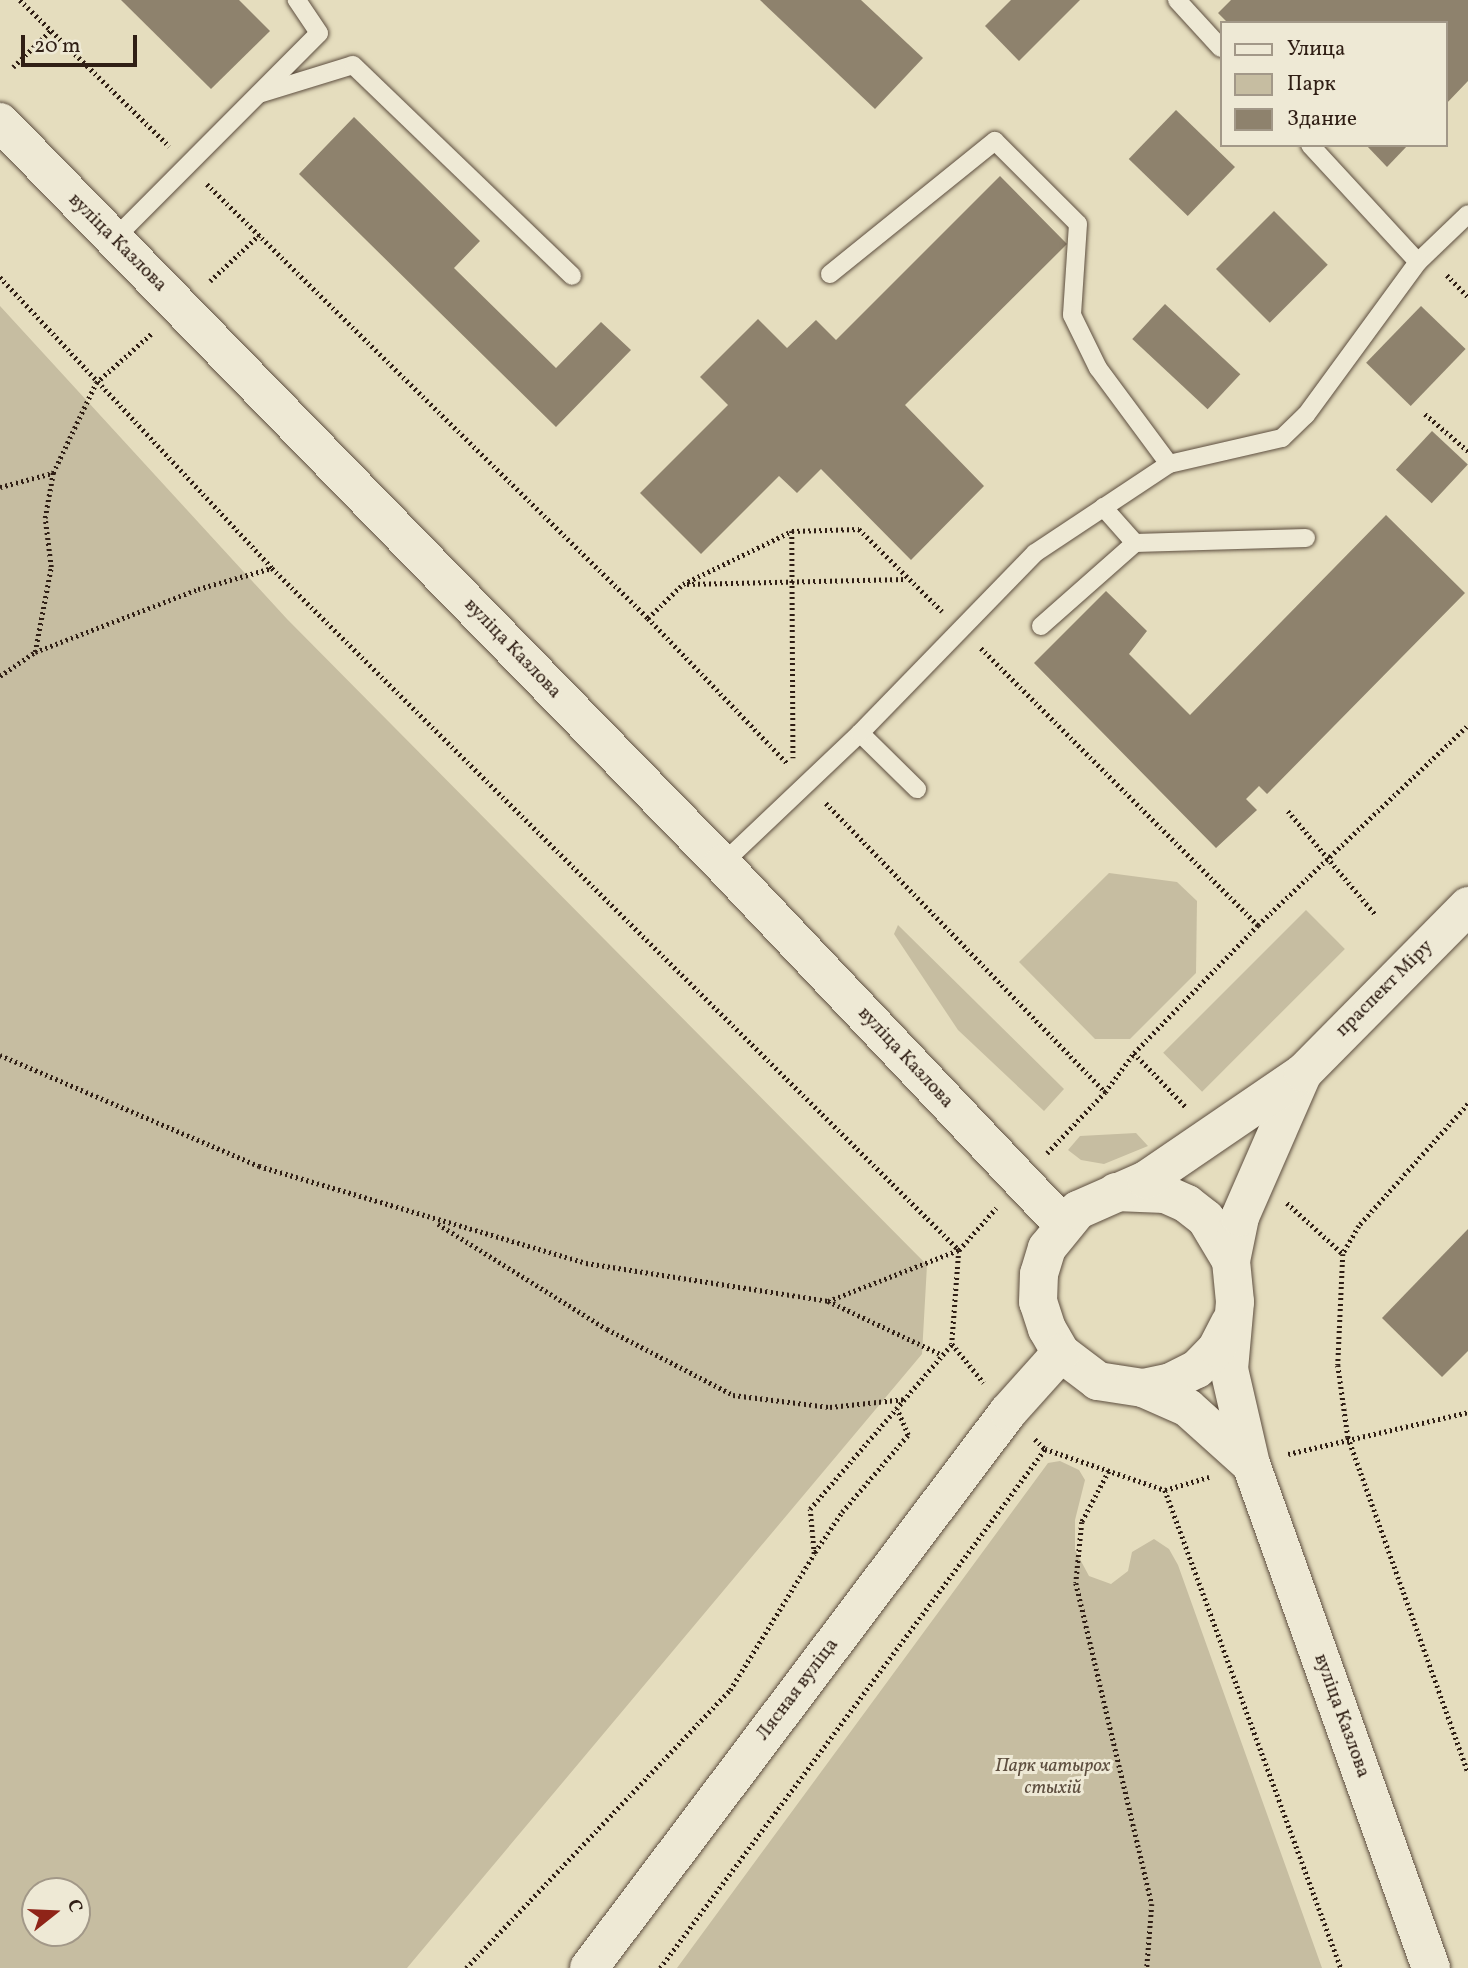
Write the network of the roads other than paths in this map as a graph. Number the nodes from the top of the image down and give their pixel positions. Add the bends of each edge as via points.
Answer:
1 (298, 0) edge
2 (1177, 0) edge
3 (1220, 47) edge
4 (259, 93) junction
5 (0, 122) edge
6 (1312, 147) edge
7 (1468, 214) edge
8 (113, 241) junction
9 (1418, 262) junction
10 (830, 274) dead end
11 (572, 276) dead end
12 (1169, 464) junction
13 (1103, 507) junction
14 (1306, 538) dead end
15 (1135, 543) junction
16 (1041, 626) dead end
17 (860, 733) junction
18 (917, 789) dead end
19 (722, 864) junction
20 (1468, 905) edge
21 (1303, 1073) junction
22 (1116, 1192) junction
23 (1062, 1224) junction
24 (1231, 1261) junction
25 (1230, 1323) junction
26 (1061, 1353) junction
27 (1143, 1388) junction
28 (1251, 1464) junction
29 (589, 1968) edge
30 (1432, 1968) edge

1 - 4 lane via 319,33
2 - 3 lane
4 - 8 lane
4 - 11 lane via 354,65
5 - 8 main road, вуліца Казлова
6 - 9 lane
7 - 9 lane
8 - 19 main road, вуліца Казлова
9 - 12 lane via 1306,415 1282,438
10 - 12 lane via 995,141 1078,224 1072,315 1098,368
12 - 13 lane
13 - 15 lane
13 - 17 lane via 1035,553
14 - 15 lane
15 - 16 lane
17 - 18 lane
17 - 19 lane
19 - 23 main road, вуліца Казлова
20 - 21 main road, праспект Міру
21 - 22 main road via 1146,1180
21 - 24 main road via 1240,1217
22 - 23 main road via 1078,1210
22 - 24 main road via 1165,1194 1187,1204 1206,1219
23 - 26 main road via 1044,1256 1038,1302 1046,1329
24 - 25 main road via 1235,1302
25 - 27 main road via 1217,1348 1196,1369 1171,1382
25 - 28 main road, вуліца Казлова via 1230,1381
26 - 27 main road via 1098,1381
26 - 29 main road, Лясная вуліца via 1008,1412
27 - 28 main road via 1188,1408
28 - 30 main road, вуліца Казлова

